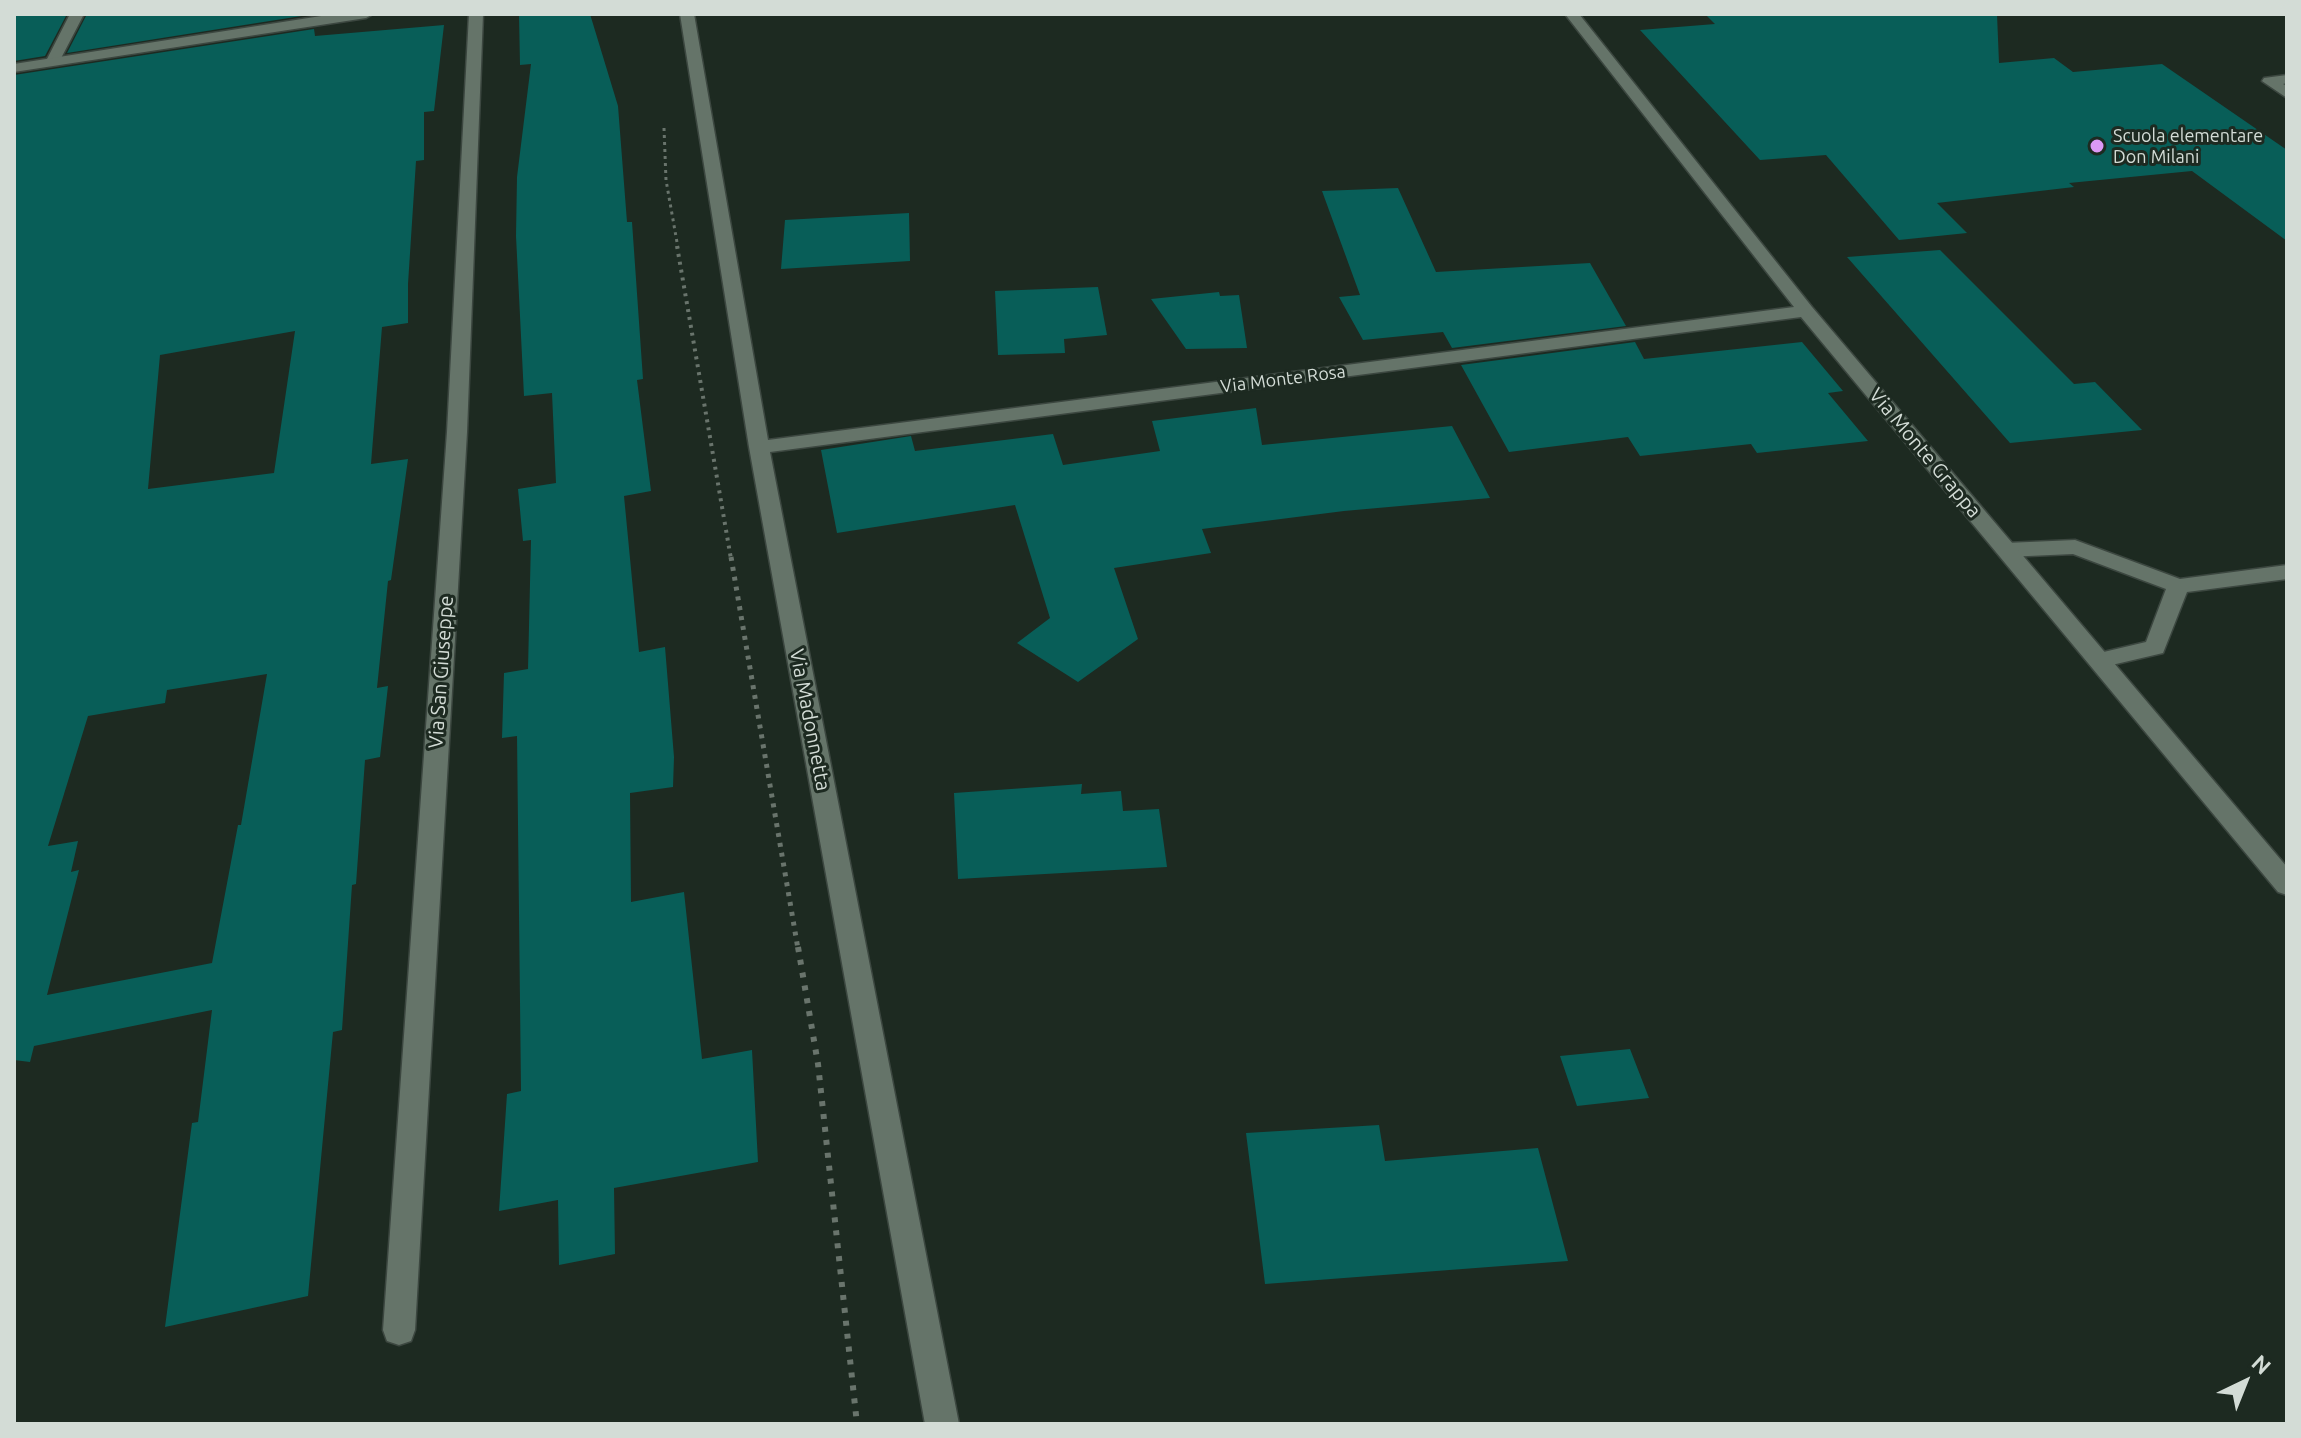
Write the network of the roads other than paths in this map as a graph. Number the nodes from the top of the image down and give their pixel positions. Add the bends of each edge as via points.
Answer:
1 (77, 14) edge
2 (366, 14) edge
3 (476, 14) edge
4 (687, 14) edge
5 (1572, 14) edge
6 (264, 21) edge
7 (53, 61) junction
8 (14, 68) edge
9 (2287, 79) edge
10 (2287, 93) edge
11 (1806, 311) junction
12 (759, 447) junction
13 (2006, 550) junction
14 (2287, 572) edge
15 (2178, 586) junction
16 (2099, 660) junction
17 (2287, 885) edge
18 (399, 1330) dead end
19 (942, 1424) edge

1 - 7 street
2 - 6 street
3 - 18 street, Via San Giuseppe via 457,432
4 - 12 street, Via Madonnetta
5 - 11 street, Via Monte Grappa
6 - 7 street
7 - 8 street
9 - 10 street via 2269,81
11 - 12 street, Via Monte Rosa
11 - 13 street, Via Monte Grappa
12 - 19 street, Via Madonnetta
13 - 15 street via 2075,547
13 - 16 street, Via Monte Grappa
14 - 15 street
15 - 16 street via 2155,648
16 - 17 street, Via Monte Grappa

